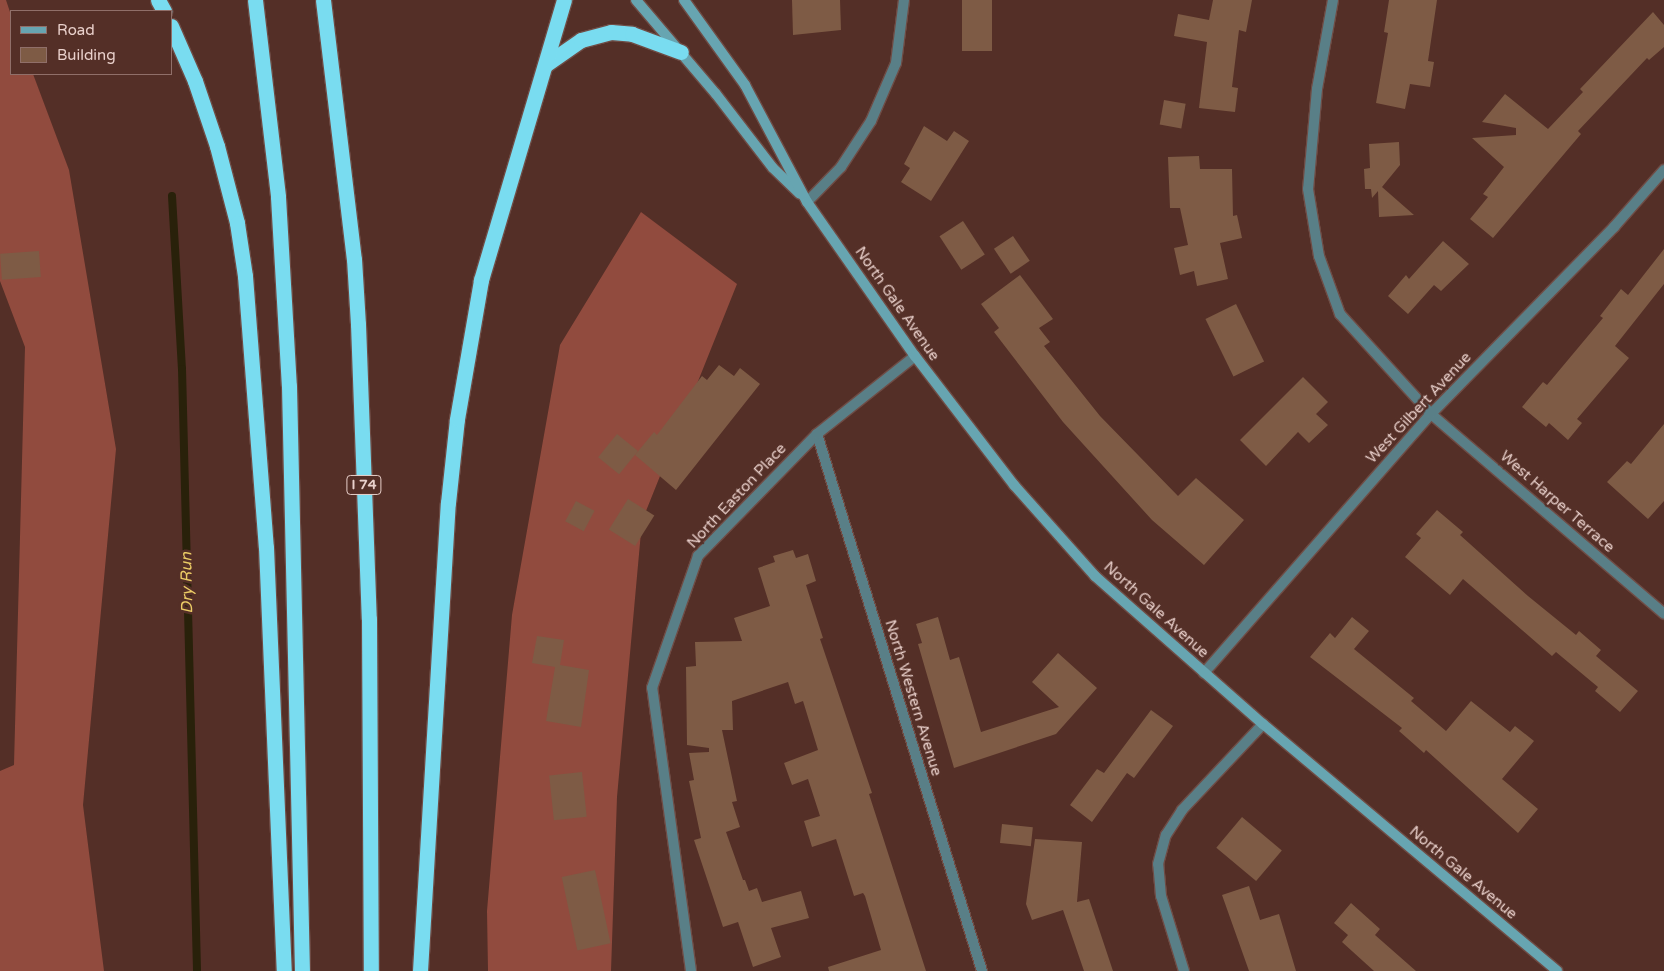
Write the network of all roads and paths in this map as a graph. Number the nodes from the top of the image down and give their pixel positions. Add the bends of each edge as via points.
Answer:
1 (255, 0) edge
2 (323, 0) edge
3 (564, 0) edge
4 (636, 0) edge
5 (684, 0) edge
6 (904, 0) edge
7 (1333, 0) edge
8 (172, 28) edge
9 (681, 52) junction
10 (545, 65) junction
11 (1664, 170) edge
12 (807, 202) junction
13 (915, 356) junction
14 (1431, 414) junction
15 (817, 434) junction
16 (1664, 614) edge
17 (1204, 673) junction
18 (1263, 724) junction
19 (284, 971) edge
20 (302, 971) edge
21 (371, 971) edge
22 (420, 971) edge
23 (691, 971) edge
24 (982, 971) edge
25 (1184, 971) edge
26 (1557, 971) edge

1 - 20 highway via 278,197 289,386
2 - 21 highway, I 74 via 354,259 358,324 369,619
3 - 10 highway
4 - 9 main road, North Gale Avenue
5 - 12 main road, North Gale Avenue via 745,86
6 - 12 street via 896,63 871,121 841,167
7 - 14 street, West Harper Terrace via 1317,90 1308,189 1319,256 1340,314
8 - 19 highway via 195,81 217,146 237,223 245,276 266,546
9 - 10 highway via 632,34 611,32 581,40
9 - 12 main road, North Gale Avenue via 773,168
10 - 22 highway via 481,280 457,419 448,512
11 - 14 street, West Gilbert Avenue via 1614,227
12 - 13 main road, North Gale Avenue
13 - 15 street, North Easton Place
13 - 17 main road, North Gale Avenue via 1014,485 1095,576
14 - 16 street, West Harper Terrace
14 - 17 street, West Gilbert Avenue
15 - 23 street, North Easton Place via 698,556 652,688
15 - 24 street, North Western Avenue
17 - 18 main road, North Gale Avenue
18 - 25 street via 1182,810 1166,835 1158,864 1161,896
18 - 26 main road, North Gale Avenue

